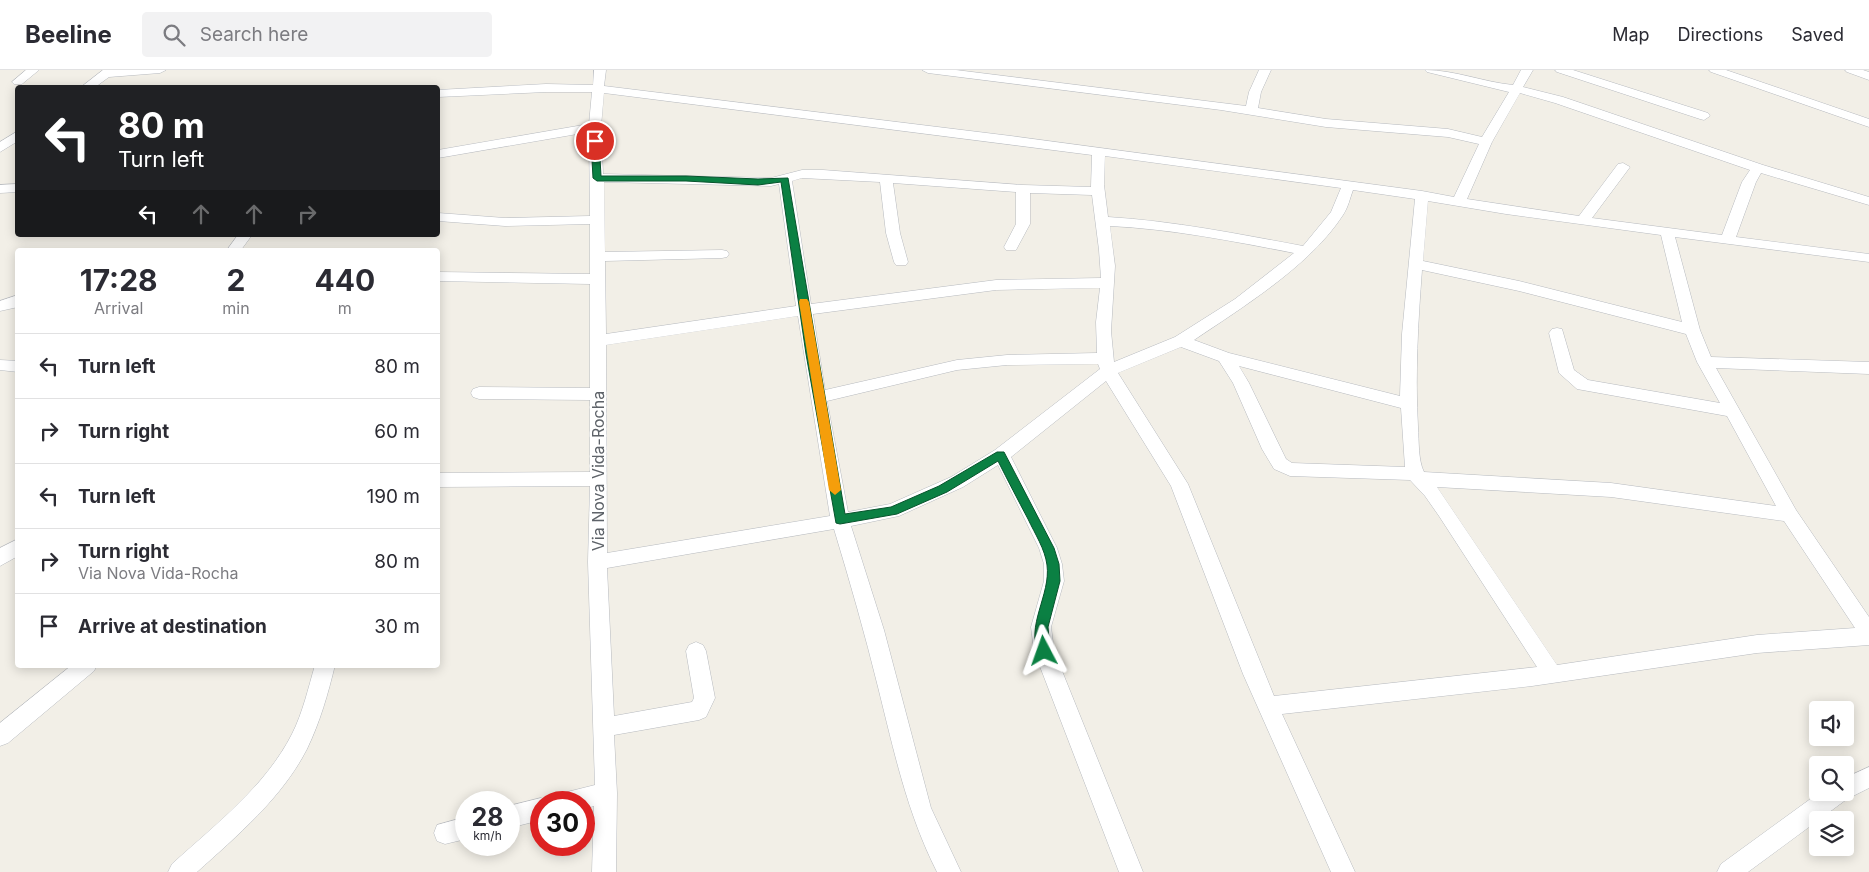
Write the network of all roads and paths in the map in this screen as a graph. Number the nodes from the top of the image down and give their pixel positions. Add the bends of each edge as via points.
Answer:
1 (33, 70) edge
2 (160, 70) edge
3 (600, 70) edge
4 (928, 70) edge
5 (1035, 70) edge
6 (1264, 70) edge
7 (1431, 70) edge
8 (1527, 70) edge
9 (1561, 70) edge
10 (1715, 70) edge
11 (1851, 70) edge
12 (108, 72) edge
13 (1869, 76) edge
14 (18, 82) dead end
15 (1033, 83) junction
16 (90, 85) edge
17 (599, 89) junction
18 (1517, 89) junction
19 (440, 93) edge
20 (1251, 111) junction
21 (1704, 116) dead end
22 (1869, 123) edge
23 (595, 127) junction
24 (15, 137) edge
25 (1486, 142) junction
26 (0, 148) edge
27 (1098, 152) junction
28 (440, 154) edge
29 (1623, 167) dead end
30 (1758, 168) junction
31 (597, 178) junction
32 (785, 179) junction
33 (886, 179) junction
34 (1348, 186) junction
35 (15, 188) edge
36 (0, 189) edge
37 (1023, 189) junction
38 (1097, 191) junction
39 (1422, 196) junction
40 (1459, 201) junction
41 (1869, 201) edge
42 (440, 217) edge
43 (1584, 219) junction
44 (596, 220) junction
45 (1101, 221) junction
46 (1667, 232) junction
47 (244, 237) edge
48 (1727, 241) junction
49 (235, 248) edge
50 (1011, 248) dead end
51 (1305, 251) junction
52 (722, 254) dead end
53 (597, 256) junction
54 (1869, 258) edge
55 (901, 262) dead end
56 (1416, 264) junction
57 (440, 277) edge
58 (597, 279) junction
59 (1108, 283) junction
60 (15, 302) edge
61 (0, 306) edge
62 (805, 310) junction
63 (1692, 330) junction
64 (1557, 333) dead end
65 (597, 341) junction
66 (1181, 341) junction
67 (1225, 357) junction
68 (1705, 362) junction
69 (0, 365) edge
70 (1106, 365) junction
71 (15, 367) edge
72 (1869, 368) edge
73 (479, 393) dead end
74 (598, 394) junction
75 (820, 397) junction
76 (1408, 404) junction
77 (1731, 411) junction
78 (1000, 455) junction
79 (1417, 476) junction
80 (440, 480) edge
81 (599, 480) junction
82 (1790, 514) junction
83 (840, 520) junction
84 (15, 548) edge
85 (0, 558) edge
86 (597, 562) junction
87 (1869, 634) edge
88 (696, 651) dead end
89 (83, 668) edge
90 (324, 668) edge
91 (1552, 674) junction
92 (1270, 706) junction
93 (604, 727) junction
94 (0, 736) edge
95 (1869, 777) edge
96 (1854, 784) edge
97 (606, 793) junction
98 (595, 796) edge
99 (1826, 801) edge
100 (180, 872) edge
101 (604, 872) edge
102 (949, 872) edge
103 (1131, 872) edge
104 (1343, 872) edge
105 (1729, 872) edge

1 - 14 street
2 - 12 street
3 - 17 street, Via Nova Vida-Rocha
4 - 15 street
5 - 15 street
6 - 20 street
7 - 18 street
8 - 18 street
9 - 21 street
10 - 22 street
11 - 13 street
12 - 16 street
15 - 20 street
17 - 19 street
17 - 23 street, Via Nova Vida-Rocha
17 - 27 street
18 - 25 street
18 - 30 street via 1559,100
20 - 25 street via 1326,123 1448,133
23 - 28 street
23 - 31 street, Via Nova Vida-Rocha
24 - 26 street
25 - 40 street
27 - 34 street
27 - 38 street
29 - 43 street
30 - 41 street
30 - 48 street
31 - 32 street via 758,182
31 - 44 street, Via Nova Vida-Rocha
32 - 33 street via 802,174
32 - 62 street
33 - 37 street
33 - 55 street via 893,233
34 - 39 street
34 - 51 street via 1338,213
35 - 36 street
37 - 38 street
37 - 50 street via 1022,224
38 - 45 street
39 - 40 street
39 - 56 street
40 - 43 street
42 - 44 street via 497,222
43 - 46 street
44 - 53 street, Via Nova Vida-Rocha
45 - 51 street via 1192,229
45 - 59 street
46 - 48 street
46 - 63 street
47 - 49 street
48 - 54 street
51 - 66 street via 1240,302
52 - 53 street
53 - 58 street, Via Nova Vida-Rocha
56 - 63 street via 1519,286
56 - 76 street
57 - 58 street
58 - 65 street, Via Nova Vida-Rocha
59 - 62 street via 996,285
59 - 70 street
60 - 61 street
62 - 65 street
62 - 75 street
63 - 68 street
64 - 77 street via 1568,373 1583,385
65 - 74 street, Via Nova Vida-Rocha
66 - 67 street
66 - 70 street
67 - 76 street
67 - 79 street via 1241,383 1271,449 1284,467
68 - 72 street
68 - 77 street
69 - 71 street
70 - 75 street via 1008,360 957,365
70 - 78 street
70 - 92 street via 1179,484 1254,674
73 - 74 street
74 - 81 street, Via Nova Vida-Rocha
75 - 83 street
76 - 79 street
77 - 82 street
78 - 83 street via 957,482 893,511
78 - 103 street via 1048,548 1054,581 1042,627 1044,651
79 - 82 street via 1610,490
79 - 91 street via 1524,626
80 - 81 street
81 - 86 street, Via Nova Vida-Rocha
82 - 87 street
83 - 86 street
83 - 102 street via 874,630 920,808
84 - 85 street
86 - 93 street, Via Nova Vida-Rocha
87 - 91 street via 1770,642
88 - 93 street via 705,698 699,710
89 - 94 street
90 - 100 street via 309,720 276,776 223,833
91 - 92 street
92 - 104 street
93 - 97 street, Via Nova Vida-Rocha
95 - 96 street
97 - 98 street
97 - 101 street, Via Nova Vida-Rocha
99 - 105 street

